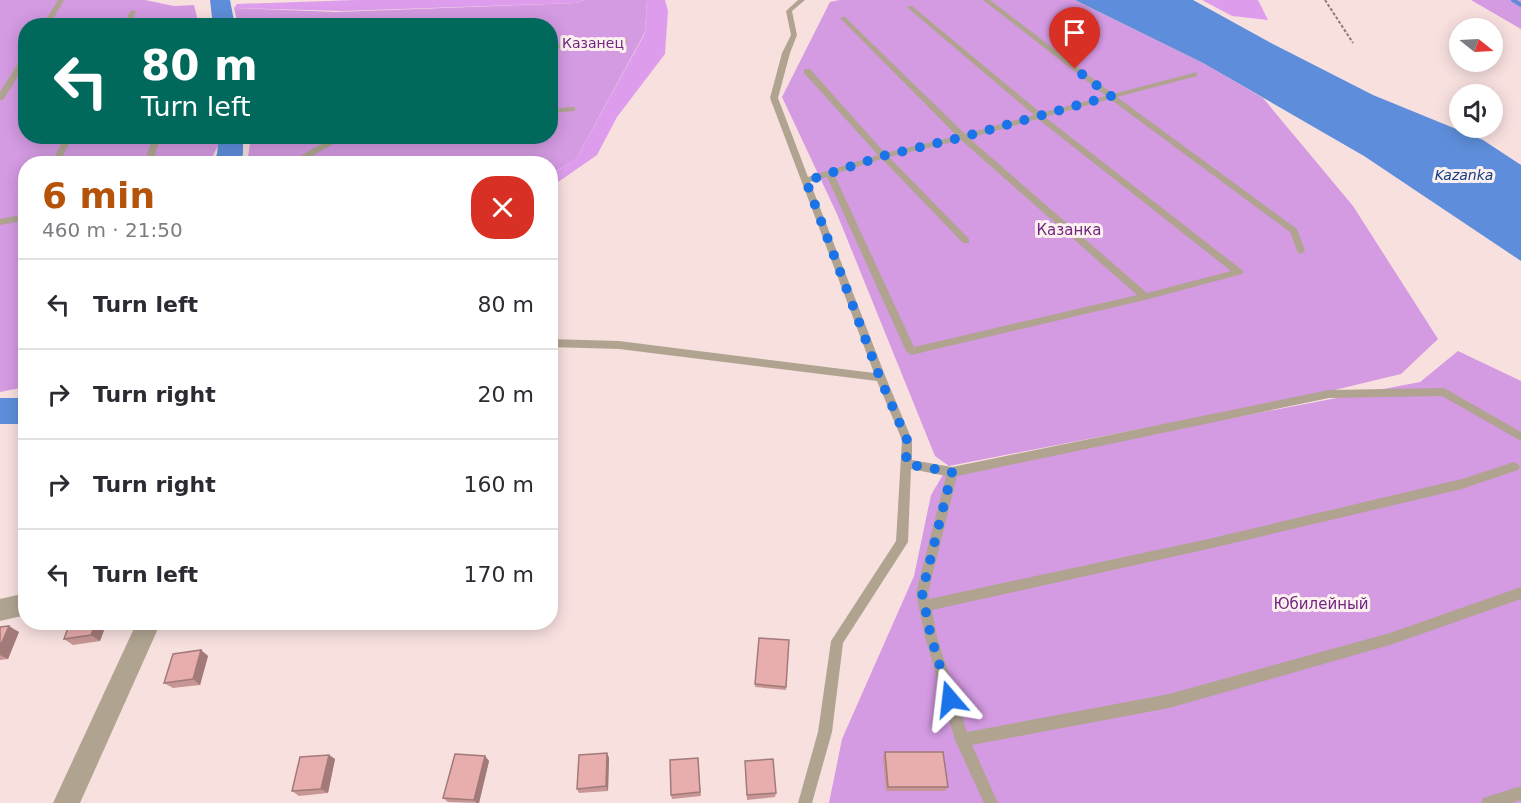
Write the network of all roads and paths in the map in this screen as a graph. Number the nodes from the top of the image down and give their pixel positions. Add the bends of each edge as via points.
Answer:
1 (60, 0) edge
2 (802, 0) edge
3 (986, 0) edge
4 (1325, 0) edge
5 (910, 7) dead end
6 (133, 11) dead end
7 (50, 18) edge
8 (130, 18) edge
9 (843, 18) dead end
10 (625, 41) dead end
11 (1353, 43) dead end
12 (558, 46) edge
13 (18, 70) edge
14 (807, 71) dead end
15 (1194, 74) dead end
16 (1111, 96) junction
17 (0, 98) edge
18 (572, 109) dead end
19 (558, 110) edge
20 (1040, 116) junction
21 (963, 137) junction
22 (327, 144) edge
23 (305, 156) edge
24 (883, 156) junction
25 (830, 174) junction
26 (806, 181) junction
27 (18, 219) edge
28 (0, 222) edge
29 (966, 241) dead end
30 (1301, 251) dead end
31 (1145, 297) junction
32 (558, 343) edge
33 (880, 378) junction
34 (1521, 437) edge
35 (906, 464) junction
36 (1514, 467) dead end
37 (952, 472) junction
38 (1521, 593) edge
39 (18, 606) edge
40 (924, 606) junction
41 (0, 610) edge
42 (145, 630) edge
43 (962, 740) junction
44 (1521, 793) edge
45 (66, 803) edge
46 (805, 803) edge
47 (991, 803) edge
48 (1488, 803) edge

1 - 7 lane
2 - 26 lane via 789,11 794,35 774,98
3 - 16 lane
4 - 11 path
5 - 20 lane
6 - 8 lane
9 - 21 lane
10 - 12 lane
13 - 17 lane
14 - 24 lane
15 - 16 lane
16 - 20 lane
16 - 30 lane via 1294,231
18 - 19 lane
20 - 21 lane
20 - 31 lane via 1239,272
21 - 24 lane
21 - 31 lane
22 - 23 lane
24 - 25 lane
24 - 29 lane
25 - 26 lane
25 - 31 lane via 911,351
26 - 33 lane
27 - 28 lane
32 - 33 lane via 619,345
33 - 35 lane via 907,440
34 - 37 lane via 1444,392 1329,394
35 - 37 lane
35 - 46 lane via 902,542 837,641 825,732
36 - 40 lane via 1462,484 1289,525
37 - 40 lane via 922,593
38 - 43 lane via 1390,639 1169,701
39 - 41 street
40 - 43 lane
42 - 45 street
43 - 47 lane
44 - 48 lane

